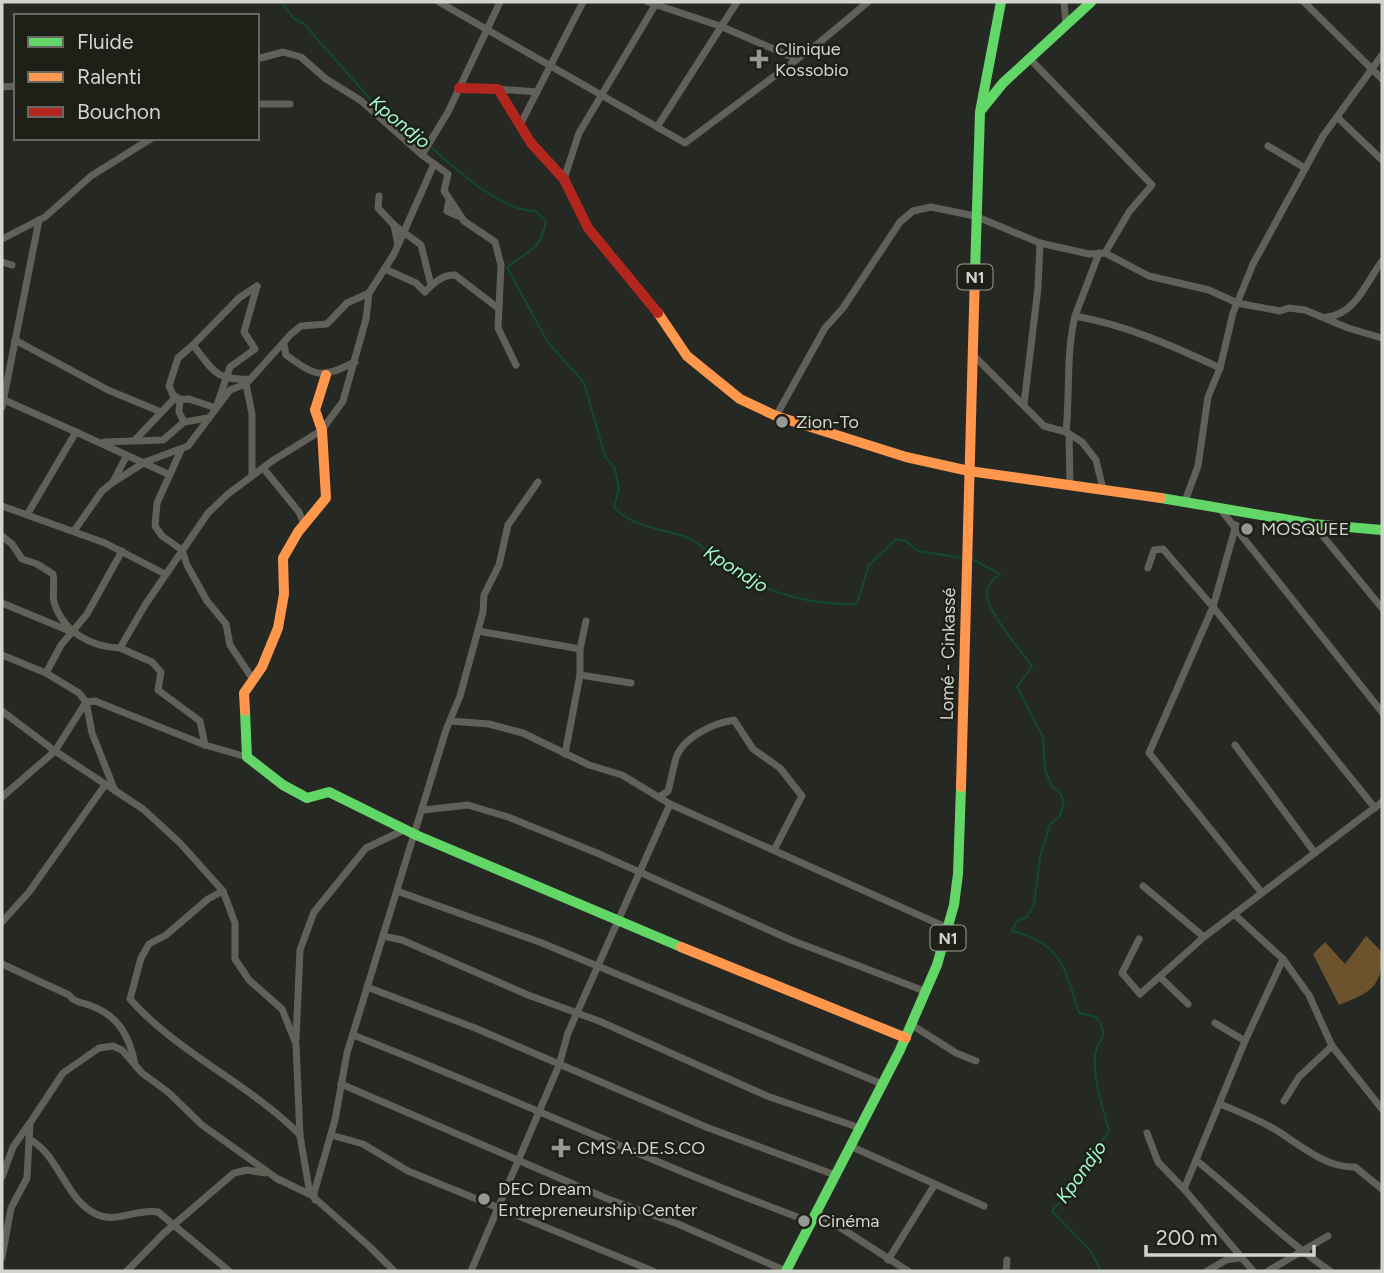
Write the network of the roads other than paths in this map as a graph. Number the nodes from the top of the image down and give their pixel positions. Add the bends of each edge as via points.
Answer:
1 (439, 2) edge
2 (500, 2) edge
3 (583, 2) edge
4 (737, 2) edge
5 (868, 2) edge
6 (1002, 2) edge
7 (1064, 2) edge
8 (1091, 2) edge
9 (1304, 2) edge
10 (653, 3) edge
11 (1066, 25) junction
12 (720, 26) junction
13 (486, 28) junction
14 (1382, 55) edge
15 (259, 59) edge
16 (797, 59) junction
17 (1031, 60) junction
18 (551, 66) junction
19 (1372, 68) junction
20 (1382, 79) edge
21 (459, 88) junction
22 (498, 89) junction
23 (537, 92) junction
24 (601, 97) junction
25 (259, 104) edge
26 (290, 104) dead end
27 (980, 112) junction
28 (1337, 117) junction
29 (520, 125) junction
30 (657, 127) junction
31 (149, 140) edge
32 (1268, 146) dead end
33 (423, 153) junction
34 (1382, 160) edge
35 (434, 164) junction
36 (1305, 168) junction
37 (564, 179) junction
38 (379, 196) dead end
39 (975, 216) junction
40 (39, 220) junction
41 (394, 225) junction
42 (404, 230) junction
43 (2, 239) edge
44 (1040, 243) junction
45 (398, 245) junction
46 (1102, 253) junction
47 (1382, 261) edge
48 (2, 262) edge
49 (12, 265) dead end
50 (385, 269) junction
51 (431, 285) junction
52 (369, 293) junction
53 (1237, 303) junction
54 (498, 308) junction
55 (1345, 310) junction
56 (1075, 316) junction
57 (1322, 318) junction
58 (1352, 329) junction
59 (1382, 338) edge
60 (15, 340) junction
61 (284, 343) junction
62 (192, 345) junction
63 (973, 355) junction
64 (355, 362) junction
65 (516, 365) dead end
66 (1220, 368) junction
67 (326, 375) junction
68 (226, 379) junction
69 (248, 382) junction
70 (180, 399) junction
71 (2, 402) edge
72 (1024, 404) junction
73 (216, 408) junction
74 (161, 412) junction
75 (776, 416) junction
76 (208, 418) junction
77 (184, 422) junction
78 (322, 430) junction
79 (76, 432) junction
80 (1068, 433) junction
81 (135, 440) junction
82 (100, 441) junction
83 (180, 450) junction
84 (127, 455) junction
85 (145, 462) junction
86 (264, 469) junction
87 (970, 471) junction
88 (170, 475) junction
89 (252, 476) junction
90 (538, 482) dead end
91 (112, 484) junction
92 (1070, 485) junction
93 (1103, 489) junction
94 (1185, 501) junction
95 (2, 506) edge
96 (1222, 510) junction
97 (28, 513) junction
98 (304, 524) junction
99 (1313, 524) junction
100 (1236, 526) junction
101 (1382, 530) edge
102 (74, 531) junction
103 (2, 536) edge
104 (182, 550) junction
105 (122, 551) junction
106 (1148, 568) dead end
107 (165, 573) junction
108 (2, 603) edge
109 (1213, 607) junction
110 (1382, 608) edge
111 (586, 621) dead end
112 (478, 631) junction
113 (72, 632) junction
114 (120, 648) junction
115 (580, 649) junction
116 (2, 655) edge
117 (47, 673) junction
118 (580, 675) junction
119 (252, 678) junction
120 (631, 683) dead end
121 (86, 702) junction
122 (2, 711) edge
123 (1382, 712) edge
124 (450, 721) junction
125 (205, 745) junction
126 (1235, 745) dead end
127 (55, 751) junction
128 (565, 754) junction
129 (247, 757) junction
130 (105, 785) junction
131 (115, 791) junction
132 (659, 796) junction
133 (2, 797) edge
134 (1382, 802) edge
135 (670, 804) junction
136 (1375, 808) junction
137 (423, 810) junction
138 (411, 831) junction
139 (774, 850) junction
140 (1315, 853) junction
141 (640, 872) junction
142 (1143, 886) dead end
143 (223, 891) junction
144 (397, 891) junction
145 (1262, 892) junction
146 (1234, 914) junction
147 (618, 921) junction
148 (2, 922) edge
149 (950, 929) junction
150 (383, 936) junction
151 (1204, 937) junction
152 (1139, 939) dead end
153 (1283, 959) junction
154 (2, 964) edge
155 (598, 968) junction
156 (1160, 977) junction
157 (367, 987) junction
158 (928, 993) junction
159 (1188, 1004) dead end
160 (579, 1013) junction
161 (1215, 1023) dead end
162 (912, 1025) junction
163 (353, 1035) junction
164 (906, 1038) junction
165 (1245, 1041) junction
166 (296, 1044) junction
167 (1332, 1046) junction
168 (976, 1060) dead end
169 (135, 1065) junction
170 (559, 1065) junction
171 (341, 1084) junction
172 (882, 1084) junction
173 (1284, 1101) dead end
174 (1220, 1104) junction
175 (1382, 1109) edge
176 (540, 1112) junction
177 (30, 1123) junction
178 (860, 1128) junction
179 (1147, 1133) dead end
180 (331, 1135) junction
181 (300, 1136) junction
182 (29, 1139) junction
183 (850, 1146) junction
184 (516, 1161) junction
185 (1197, 1161) junction
186 (835, 1175) junction
187 (2, 1177) edge
188 (279, 1180) junction
189 (934, 1184) junction
190 (1184, 1189) junction
191 (1382, 1189) edge
192 (313, 1197) junction
193 (984, 1206) dead end
194 (496, 1208) junction
195 (814, 1217) junction
196 (175, 1224) junction
197 (1328, 1237) dead end
198 (1302, 1252) junction
199 (2, 1257) edge
200 (1239, 1258) junction
201 (888, 1260) junction
202 (1007, 1260) dead end
203 (640, 1270) edge
204 (127, 1271) edge
205 (229, 1271) edge
206 (394, 1271) edge
207 (471, 1271) edge
208 (653, 1271) edge
209 (786, 1271) edge
210 (908, 1271) edge
211 (1006, 1271) edge
212 (1207, 1271) edge
213 (1252, 1271) edge
214 (1268, 1271) edge
215 (1329, 1271) edge

1 - 13 street
2 - 13 street
3 - 18 street
4 - 12 street
5 - 16 street
6 - 27 main road, Lomé - Cinkassé / N1
7 - 11 street
8 - 11 main road
9 - 19 street
10 - 12 street
10 - 24 street
11 - 17 main road
12 - 16 street
12 - 30 street
13 - 18 street
13 - 21 street
14 - 19 street
15 - 33 street via 283,52 301,57
16 - 30 street via 685,142
17 - 27 main road via 998,88
17 - 46 street via 1152,185
18 - 23 street
18 - 24 street
19 - 20 street
19 - 28 street
21 - 22 main road
21 - 33 street
22 - 23 street
22 - 29 main road
23 - 29 street
24 - 30 street
24 - 37 street via 579,133
25 - 26 street
27 - 39 main road, Lomé - Cinkassé / N1
28 - 34 street
28 - 36 street
29 - 37 main road
31 - 40 street via 91,176
32 - 36 street
33 - 35 street
35 - 42 street
35 - 54 street via 448,174 444,191 460,217 495,242 501,265
36 - 53 street
37 - 75 main road via 588,228 647,297 687,356 725,390
38 - 41 street via 378,208
39 - 44 street
39 - 63 main road, Lomé - Cinkassé / N1
39 - 75 street via 931,208 913,211 900,222 825,328
40 - 43 street
40 - 60 street
41 - 42 street
41 - 45 street
42 - 45 street
42 - 51 street via 421,245
44 - 46 street
44 - 72 street
45 - 50 street
46 - 53 street via 1149,276 1209,290
46 - 56 street
47 - 55 street
48 - 49 street
50 - 51 street via 425,292
50 - 52 street
51 - 54 street via 448,274 455,275
52 - 61 street via 347,303 327,324 301,326
52 - 64 street
53 - 57 street via 1280,311 1305,310
53 - 66 street
54 - 65 street via 498,328
55 - 57 street
55 - 58 street
56 - 66 street via 1106,321
56 - 80 street via 1068,344
57 - 58 street
58 - 59 street
60 - 71 street
60 - 74 street via 108,390
61 - 67 street via 286,355 314,374
61 - 69 street
62 - 68 street via 209,367
62 - 68 street via 257,286 244,332 254,349 230,367
62 - 70 street via 178,358 169,386
63 - 72 street
63 - 87 main road, Lomé - Cinkassé / N1
64 - 67 street
64 - 78 street via 343,401
66 - 94 street via 1208,397 1198,466
67 - 78 main road via 315,410
68 - 69 street
68 - 73 street
69 - 73 street via 230,390
69 - 89 street via 253,414
70 - 73 street
70 - 74 street
70 - 77 street
71 - 79 street
72 - 80 street via 1044,426
73 - 76 street
74 - 81 street
75 - 87 main road via 906,457
76 - 77 street
76 - 83 street
77 - 81 street via 163,440
78 - 86 street
78 - 98 main road via 326,498
79 - 82 street
79 - 97 street
80 - 92 street
80 - 93 street via 1096,460
81 - 82 street
82 - 84 street
83 - 85 street
83 - 88 street
84 - 85 street
84 - 91 street
85 - 88 street
85 - 91 street
86 - 89 street
86 - 98 street
87 - 92 main road
87 - 149 main road, Lomé - Cinkassé / N1 via 958,874
88 - 104 street via 157,503 155,526
89 - 104 street via 218,503
90 - 112 street via 508,525 499,565 484,595
91 - 102 street
92 - 93 main road
93 - 94 main road
94 - 96 main road
95 - 97 street
96 - 99 main road
96 - 100 street
97 - 102 street
98 - 119 main road via 283,558 280,620 262,667
99 - 101 main road
99 - 110 street
100 - 109 street
100 - 123 street
102 - 105 street
103 - 113 street via 22,559 53,574 54,600
104 - 107 street
104 - 119 street
105 - 107 street
105 - 113 street
106 - 109 street via 1154,550 1163,549
107 - 114 street
108 - 113 street
109 - 136 street
109 - 145 street via 1149,753
111 - 115 street
112 - 115 street
112 - 124 street
113 - 114 street
113 - 117 street
114 - 125 street via 152,662 161,672 158,690 200,721
115 - 118 street
116 - 117 street
117 - 121 street
118 - 120 street
118 - 128 street
119 - 129 main road via 244,693
121 - 125 street via 95,701
121 - 127 street
121 - 131 street via 92,733
122 - 127 street
124 - 128 street via 474,721 523,733
124 - 137 street
125 - 129 street
126 - 140 street
127 - 130 street
127 - 133 street
128 - 132 street via 622,775
129 - 138 main road via 307,798 329,792
130 - 131 street
130 - 148 street via 29,892
131 - 143 street via 166,829
132 - 135 street
132 - 139 street via 667,791 676,759 686,744 734,720 753,748 780,768 802,796
134 - 136 street
135 - 139 street
135 - 141 street
136 - 140 street
137 - 138 street
137 - 141 street via 459,804 481,808
138 - 144 street
138 - 147 main road
138 - 166 street via 366,848 309,923 300,950
139 - 149 street
140 - 145 street
141 - 147 street
141 - 158 street via 791,940
142 - 151 street
143 - 166 street via 235,923 235,959 249,980 282,1009
143 - 181 street via 149,944 130,999 279,1114
144 - 150 street
144 - 155 street
145 - 146 street
146 - 151 street
146 - 153 street
147 - 155 street
147 - 164 main road
149 - 158 main road, Lomé - Cinkassé / N1
150 - 157 street
150 - 160 street
151 - 156 street
152 - 156 street via 1122,973 1140,994
153 - 165 street
153 - 167 street via 1309,995
154 - 169 street via 108,1014 128,1035
155 - 160 street
155 - 172 street
156 - 159 street
157 - 163 street
157 - 170 street
158 - 162 main road, Lomé - Cinkassé / N1
160 - 170 street
160 - 178 street via 767,1096
161 - 165 street
162 - 164 main road, Lomé - Cinkassé / N1
162 - 168 street
163 - 171 street
163 - 176 street
164 - 172 main road, Lomé - Cinkassé / N1
165 - 174 street
166 - 181 street
167 - 173 street via 1298,1077
167 - 175 street
169 - 177 street via 118,1048 105,1046 89,1053 58,1080
169 - 188 street via 218,1138
170 - 176 street
170 - 186 street
171 - 180 street
171 - 184 street
172 - 178 main road, Lomé - Cinkassé / N1
174 - 185 street
174 - 191 street via 1341,1168 1355,1167
176 - 184 street
176 - 195 street via 716,1186
177 - 182 street
177 - 187 street via 13,1147
178 - 183 main road, Lomé - Cinkassé / N1
179 - 190 street via 1158,1162
180 - 192 street
180 - 194 street via 374,1149 408,1171
181 - 192 street
182 - 196 street via 50,1157 82,1204 97,1215 153,1210
182 - 199 street via 27,1178 11,1208
183 - 186 main road, Lomé - Cinkassé / N1
183 - 189 street
184 - 194 street
184 - 209 street
185 - 190 street
185 - 198 street
186 - 195 main road, Lomé - Cinkassé / N1
188 - 192 street
188 - 196 street via 258,1171 237,1171
189 - 193 street
189 - 201 street
190 - 200 street
192 - 206 street
194 - 203 street
194 - 207 street
195 - 201 street
195 - 209 main road, Lomé - Cinkassé / N1
196 - 204 street
196 - 205 street
197 - 198 street
198 - 214 street
198 - 215 street
200 - 212 street
200 - 213 street
201 - 210 street
202 - 211 street
203 - 208 street

